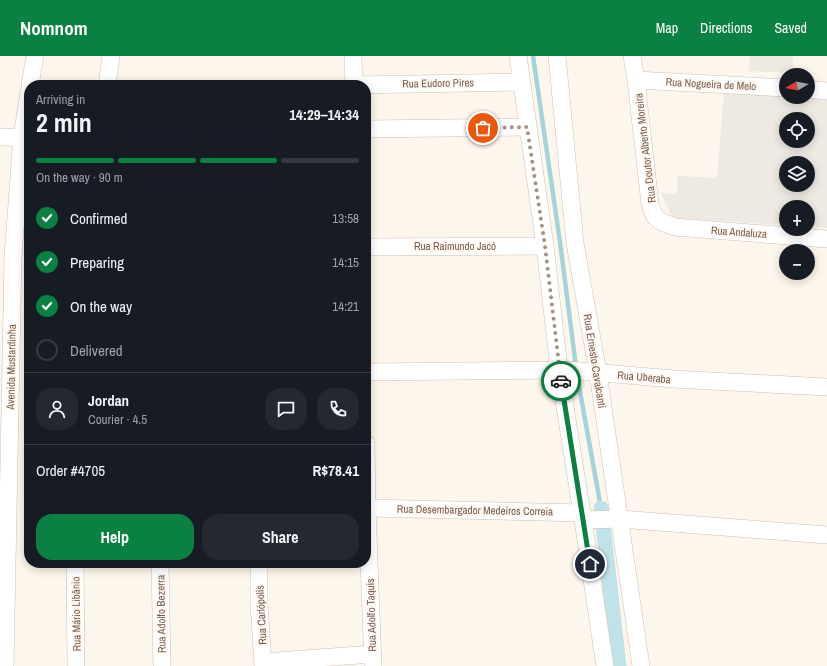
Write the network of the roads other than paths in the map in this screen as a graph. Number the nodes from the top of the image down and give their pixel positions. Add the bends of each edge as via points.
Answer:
1 (35, 56) edge
2 (111, 56) edge
3 (353, 56) edge
4 (518, 56) edge
5 (557, 56) edge
6 (632, 56) edge
7 (31, 80) edge
8 (108, 80) edge
9 (355, 80) edge
10 (636, 80) junction
11 (521, 82) junction
12 (371, 85) edge
13 (779, 88) edge
14 (815, 89) edge
15 (827, 90) edge
16 (527, 127) junction
17 (371, 129) edge
18 (0, 137) edge
19 (24, 138) edge
20 (24, 156) edge
21 (675, 227) joint
22 (827, 239) edge
23 (545, 246) junction
24 (371, 247) edge
25 (563, 370) junction
26 (371, 372) edge
27 (595, 372) junction
28 (827, 387) edge
29 (371, 508) edge
30 (585, 518) junction
31 (614, 520) junction
32 (827, 535) edge
33 (75, 568) edge
34 (160, 568) edge
35 (259, 568) edge
36 (369, 568) edge
37 (3, 644) edge
38 (373, 660) edge
39 (263, 664) edge
40 (5, 666) edge
41 (76, 666) edge
42 (162, 666) edge
43 (605, 666) edge
44 (641, 666) edge

1 - 7 street
2 - 8 street
3 - 9 street
4 - 11 street
5 - 27 street, Rua Ernesto Cavalcanti via 575,243
6 - 10 street, Rua Doutor Alberto Moreira
10 - 13 street, Rua Nogueira de Melo
10 - 21 street, Rua Doutor Alberto Moreira via 650,204 655,217
11 - 12 street, Rua Eudoro Pires
11 - 16 street
14 - 15 street
16 - 17 street
16 - 23 street
18 - 19 street
20 - 37 street, Avenida Mustardinha via 13,257
21 - 22 street, Rua Andaluza
23 - 24 street, Rua Raimundo Jacó
23 - 25 street
25 - 26 street, Rua Uberaba
25 - 27 street, Rua Uberaba
25 - 30 street
27 - 28 street, Rua Uberaba
27 - 31 street, Rua Ernesto Cavalcanti
29 - 30 street, Rua Desembargador Medeiros Correia
30 - 31 street, Rua Desembargador Medeiros Correia
30 - 43 street
31 - 32 street
31 - 44 street, Rua Ernesto Cavalcanti
33 - 41 street, Rua Mário Libânio
34 - 42 street, Rua Adolfo Bezerra
35 - 39 street, Rua Carlópolis
36 - 38 street, Rua Adolfo Taquis
37 - 40 street, Avenida Mustardinha
38 - 39 street

